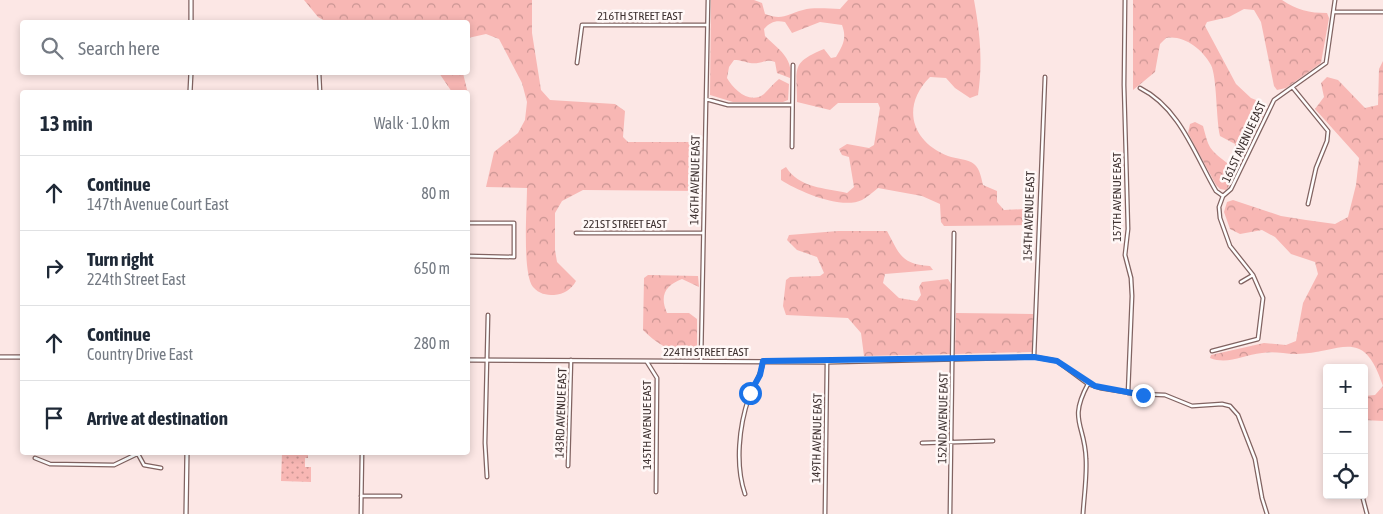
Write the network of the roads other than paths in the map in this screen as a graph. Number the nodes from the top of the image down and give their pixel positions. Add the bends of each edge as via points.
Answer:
1 (192, 0) edge
2 (708, 0) edge
3 (1125, 0) edge
4 (1335, 0) edge
5 (1334, 12) junction
6 (1383, 12) edge
7 (191, 20) edge
8 (707, 26) junction
9 (578, 63) dead end
10 (793, 65) dead end
11 (191, 75) edge
12 (319, 75) edge
13 (1045, 77) dead end
14 (1140, 88) dead end
15 (1293, 88) junction
16 (190, 90) edge
17 (320, 90) edge
18 (706, 99) junction
19 (792, 106) junction
20 (792, 147) dead end
21 (1223, 196) junction
22 (1308, 204) dead end
23 (470, 223) edge
24 (576, 233) dead end
25 (703, 233) junction
26 (954, 233) dead end
27 (470, 256) edge
28 (1253, 275) junction
29 (1241, 282) dead end
30 (488, 315) dead end
31 (1212, 351) dead end
32 (0, 357) edge
33 (20, 357) edge
34 (1034, 357) junction
35 (952, 358) junction
36 (470, 360) edge
37 (488, 360) junction
38 (571, 360) junction
39 (646, 361) junction
40 (701, 361) junction
41 (763, 361) junction
42 (827, 362) junction
43 (1088, 384) junction
44 (1128, 393) junction
45 (993, 441) dead end
46 (951, 442) junction
47 (922, 443) dead end
48 (136, 455) edge
49 (141, 455) edge
50 (187, 455) edge
51 (362, 455) edge
52 (35, 458) dead end
53 (568, 466) dead end
54 (161, 468) dead end
55 (487, 477) dead end
56 (656, 492) dead end
57 (746, 494) dead end
58 (361, 496) junction
59 (400, 496) dead end
60 (1363, 499) edge
61 (186, 514) edge
62 (360, 514) edge
63 (825, 514) edge
64 (950, 514) edge
65 (1083, 514) edge
66 (1267, 514) edge
67 (1368, 514) edge

1 - 7 street
2 - 8 street, 146TH AVENUE EAST
3 - 44 street, 157TH AVENUE EAST via 1128,229 1125,255 1132,296
4 - 5 street, 161ST AVENUE EAST
5 - 6 street
5 - 15 street, 161ST AVENUE EAST via 1326,62
8 - 9 street, 216TH STREET EAST via 582,25
8 - 18 street, 146TH AVENUE EAST
10 - 19 street
11 - 16 street
12 - 17 street
13 - 34 street, 154TH AVENUE EAST
14 - 21 street via 1168,110 1216,191
15 - 21 street, 161ST AVENUE EAST via 1272,102 1231,189
15 - 22 street via 1328,131
18 - 19 street via 728,105
18 - 25 street, 146TH AVENUE EAST
19 - 20 street
21 - 28 street via 1220,218 1230,246
23 - 27 street via 514,223 514,257
24 - 25 street, 221ST STREET EAST
25 - 40 street, 146TH AVENUE EAST
26 - 35 street, 152ND AVENUE EAST
28 - 29 street
28 - 31 street via 1264,300 1259,338
30 - 37 street
32 - 33 street
34 - 35 street, 224TH STREET EAST
34 - 43 street via 1057,361
35 - 42 street, 224TH STREET EAST
35 - 46 street, 152ND AVENUE EAST
36 - 37 street, 224TH STREET EAST
37 - 38 street, 224TH STREET EAST
37 - 55 street via 484,443
38 - 39 street, 224TH STREET EAST
38 - 53 street, 143RD AVENUE EAST
39 - 40 street, 224TH STREET EAST
39 - 56 street, 145TH AVENUE EAST via 657,378
40 - 41 street, 224TH STREET EAST
41 - 42 street, 224TH STREET EAST
41 - 57 street via 742,423 740,477
42 - 63 street, 149TH AVENUE EAST
43 - 44 street
43 - 65 street via 1078,404 1077,414 1086,458
44 - 66 street via 1165,395 1192,406 1222,404 1234,409 1256,464
45 - 46 street
46 - 47 street
46 - 64 street, 152ND AVENUE EAST
48 - 52 street via 114,465 50,464
49 - 54 street via 144,465
50 - 61 street
51 - 58 street
58 - 59 street
58 - 62 street
60 - 67 street

